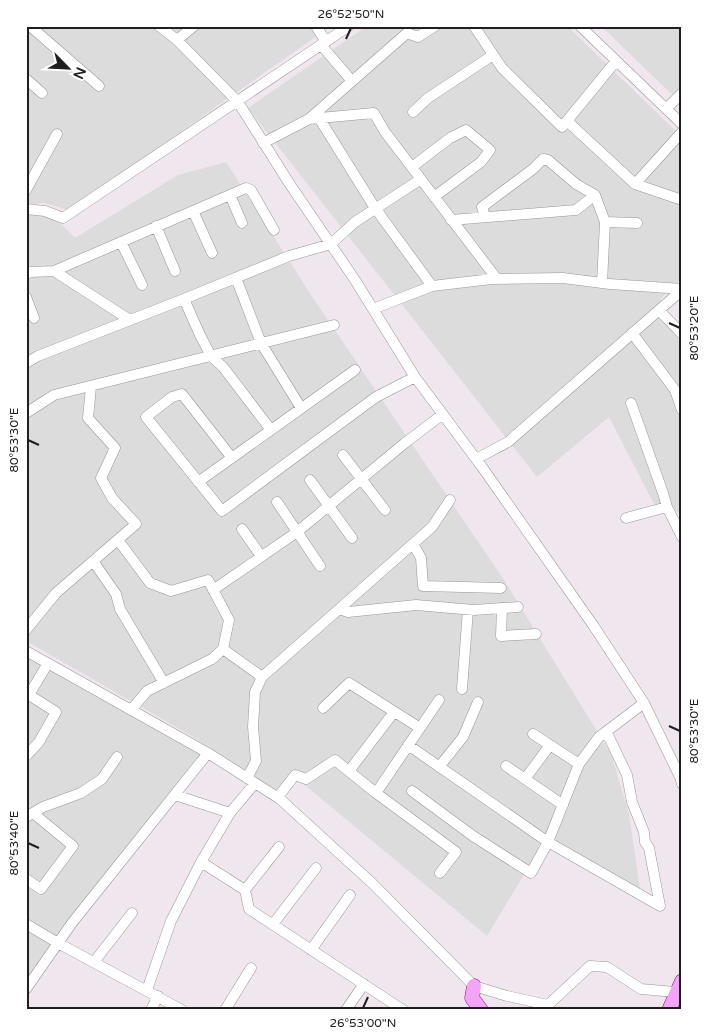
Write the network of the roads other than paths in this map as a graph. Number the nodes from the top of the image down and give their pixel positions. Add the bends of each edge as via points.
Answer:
1 (30, 26) edge
2 (159, 26) edge
3 (194, 26) edge
4 (316, 26) edge
5 (349, 26) edge
6 (434, 26) edge
7 (474, 26) edge
8 (580, 26) edge
9 (177, 40) junction
10 (324, 43) junction
11 (493, 55) junction
12 (616, 61) junction
13 (26, 79) edge
14 (352, 81) junction
15 (99, 86) dead end
16 (42, 93) dead end
17 (682, 93) edge
18 (238, 102) junction
19 (666, 108) junction
20 (413, 112) dead end
21 (314, 118) junction
22 (567, 121) junction
23 (682, 124) edge
24 (682, 132) edge
25 (57, 134) dead end
26 (263, 143) junction
27 (412, 168) junction
28 (421, 179) junction
29 (635, 184) junction
30 (26, 190) edge
31 (230, 195) junction
32 (595, 195) junction
33 (434, 196) junction
34 (682, 200) edge
35 (375, 208) junction
36 (26, 209) edge
37 (193, 211) junction
38 (485, 217) junction
39 (451, 220) junction
40 (605, 222) junction
41 (242, 223) dead end
42 (637, 223) dead end
43 (156, 226) junction
44 (274, 230) dead end
45 (121, 242) junction
46 (331, 244) junction
47 (212, 253) dead end
48 (54, 271) junction
49 (175, 271) dead end
50 (26, 274) edge
51 (236, 278) junction
52 (497, 279) junction
53 (602, 283) junction
54 (142, 285) dead end
55 (432, 286) junction
56 (682, 290) edge
57 (26, 297) edge
58 (184, 299) junction
59 (373, 309) junction
60 (659, 310) junction
61 (34, 318) dead end
62 (130, 320) junction
63 (334, 324) dead end
64 (632, 333) junction
65 (682, 334) edge
66 (261, 343) junction
67 (211, 356) junction
68 (26, 363) edge
69 (355, 370) dead end
70 (415, 377) junction
71 (91, 386) junction
72 (630, 403) dead end
73 (301, 408) junction
74 (682, 410) edge
75 (26, 412) edge
76 (443, 414) junction
77 (271, 430) junction
78 (343, 455) dead end
79 (232, 458) junction
80 (476, 459) junction
81 (361, 479) junction
82 (310, 480) dead end
83 (198, 482) junction
84 (450, 500) dead end
85 (277, 502) dead end
86 (329, 506) junction
87 (667, 507) junction
88 (385, 510) dead end
89 (626, 518) dead end
90 (242, 529) dead end
91 (297, 532) junction
92 (682, 537) edge
93 (352, 538) dead end
94 (118, 540) junction
95 (413, 544) junction
96 (262, 556) junction
97 (93, 561) junction
98 (320, 566) dead end
99 (502, 588) dead end
100 (213, 590) junction
101 (518, 606) dead end
102 (502, 608) junction
103 (339, 609) junction
104 (468, 610) junction
105 (26, 630) edge
106 (536, 634) dead end
107 (223, 650) junction
108 (26, 651) edge
109 (48, 663) junction
110 (262, 677) junction
111 (164, 683) junction
112 (462, 689) dead end
113 (28, 694) edge
114 (439, 700) dead end
115 (478, 702) dead end
116 (644, 703) junction
117 (324, 708) dead end
118 (131, 710) junction
119 (394, 712) junction
120 (420, 728) junction
121 (607, 733) junction
122 (533, 734) dead end
123 (408, 745) junction
124 (550, 745) junction
125 (208, 753) junction
126 (26, 756) edge
127 (117, 757) dead end
128 (579, 764) junction
129 (506, 766) dead end
130 (439, 767) junction
131 (349, 771) junction
132 (525, 779) junction
133 (250, 780) junction
134 (682, 784) edge
135 (412, 791) dead end
136 (376, 792) junction
137 (175, 795) junction
138 (278, 798) junction
139 (563, 805) junction
140 (230, 813) junction
141 (30, 815) edge
142 (548, 842) junction
143 (279, 847) dead end
144 (201, 862) junction
145 (316, 868) dead end
146 (440, 873) dead end
147 (26, 879) edge
148 (245, 890) junction
149 (350, 895) dead end
150 (132, 914) dead end
151 (26, 924) edge
152 (273, 924) junction
153 (58, 943) junction
154 (311, 950) junction
155 (94, 962) junction
156 (251, 968) dead end
157 (682, 980) edge
158 (364, 984) junction
159 (474, 986) junction
160 (26, 989) edge
161 (147, 990) junction
162 (158, 996) junction
163 (399, 1009) edge
164 (151, 1010) edge
165 (182, 1010) edge
166 (225, 1010) edge
167 (346, 1010) edge
168 (481, 1010) edge
169 (669, 1010) edge

1 - 15 street
2 - 9 street
3 - 9 street
4 - 10 street
5 - 10 street
6 - 14 street via 418,37 407,33
7 - 11 street
8 - 12 street
9 - 18 street
10 - 14 street
10 - 18 street
11 - 20 street via 428,98
11 - 22 street via 562,127
12 - 19 street
12 - 22 street
13 - 16 street
14 - 21 street
17 - 19 street
18 - 26 street
18 - 36 street via 63,218 45,211
19 - 23 street
21 - 26 street
21 - 27 street via 374,113
21 - 35 street
22 - 29 street
24 - 29 street
25 - 30 street
26 - 46 street
27 - 28 street
27 - 33 street via 450,138 466,130 490,150 481,162
28 - 33 street
28 - 35 street
29 - 34 street
31 - 37 street
31 - 41 street
31 - 44 street via 248,188
32 - 38 street via 576,210
32 - 38 street via 543,159 482,207
32 - 40 street
33 - 39 street
35 - 46 street
35 - 55 street
37 - 43 street
37 - 47 street
38 - 39 street
39 - 52 street
40 - 42 street
40 - 53 street
43 - 45 street
43 - 49 street
45 - 48 street
45 - 54 street
46 - 51 street via 289,256
46 - 59 street
48 - 50 street
48 - 62 street
51 - 58 street
51 - 66 street
52 - 53 street via 563,278
52 - 55 street
53 - 56 street
55 - 59 street
56 - 60 street
57 - 61 street
58 - 62 street
58 - 67 street
59 - 70 street
60 - 64 street
60 - 65 street
62 - 68 street
63 - 66 street
64 - 74 street via 675,390
64 - 80 street via 508,442
66 - 67 street
66 - 73 street
67 - 71 street
67 - 77 street
69 - 73 street
70 - 76 street
70 - 83 street via 376,397 222,511
71 - 75 street via 54,395
71 - 94 street via 88,418 114,448 101,478 112,498 136,524
72 - 87 street
73 - 77 street
76 - 80 street
76 - 81 street
77 - 79 street
78 - 81 street
79 - 83 street
79 - 83 street via 182,394 172,397 146,417
80 - 116 street via 572,594
81 - 86 street
81 - 88 street
82 - 86 street
84 - 95 street via 432,528
85 - 91 street
86 - 91 street
86 - 93 street
87 - 89 street
87 - 92 street
90 - 96 street
91 - 96 street
91 - 98 street
94 - 97 street
94 - 100 street via 150,583 171,591 208,580
95 - 99 street via 420,558 423,586
95 - 103 street
96 - 100 street
97 - 105 street via 56,593
97 - 111 street via 116,594 120,609
100 - 107 street via 229,620
101 - 102 street
102 - 104 street
102 - 106 street via 501,636
103 - 104 street via 348,612 416,606
103 - 110 street
104 - 112 street
107 - 110 street
107 - 111 street
108 - 109 street
109 - 113 street
109 - 118 street
110 - 133 street via 255,692 253,727 256,761
111 - 118 street via 147,691
113 - 126 street via 56,712 39,742
114 - 120 street
115 - 130 street via 463,737
116 - 121 street
116 - 134 street
117 - 119 street via 349,682
118 - 125 street
119 - 120 street
119 - 131 street
120 - 123 street
121 - 128 street via 599,737
121 - 142 street via 627,775 632,802 649,848 660,906
122 - 124 street
123 - 130 street
123 - 136 street
124 - 128 street
124 - 132 street
125 - 133 street
125 - 137 street
127 - 141 street via 102,779 81,793
128 - 139 street
129 - 132 street
130 - 142 street
131 - 136 street
131 - 138 street via 335,760 306,779 295,775
132 - 139 street
133 - 138 street
133 - 140 street
135 - 142 street via 531,873
136 - 146 street via 456,852
137 - 140 street
137 - 153 street
138 - 159 street via 373,884
139 - 142 street
140 - 144 street
141 - 147 street via 73,846 41,889
143 - 148 street
144 - 148 street
144 - 161 street via 171,921
145 - 152 street
148 - 152 street via 250,909
149 - 154 street
150 - 155 street
151 - 153 street
152 - 154 street
153 - 155 street
153 - 160 street
154 - 158 street
155 - 161 street
156 - 166 street
157 - 159 street via 675,992 641,989 607,967 590,966 548,1004
157 - 169 main road
158 - 163 street
158 - 167 street
159 - 168 main road via 472,998
161 - 162 street
162 - 164 street
162 - 165 street

